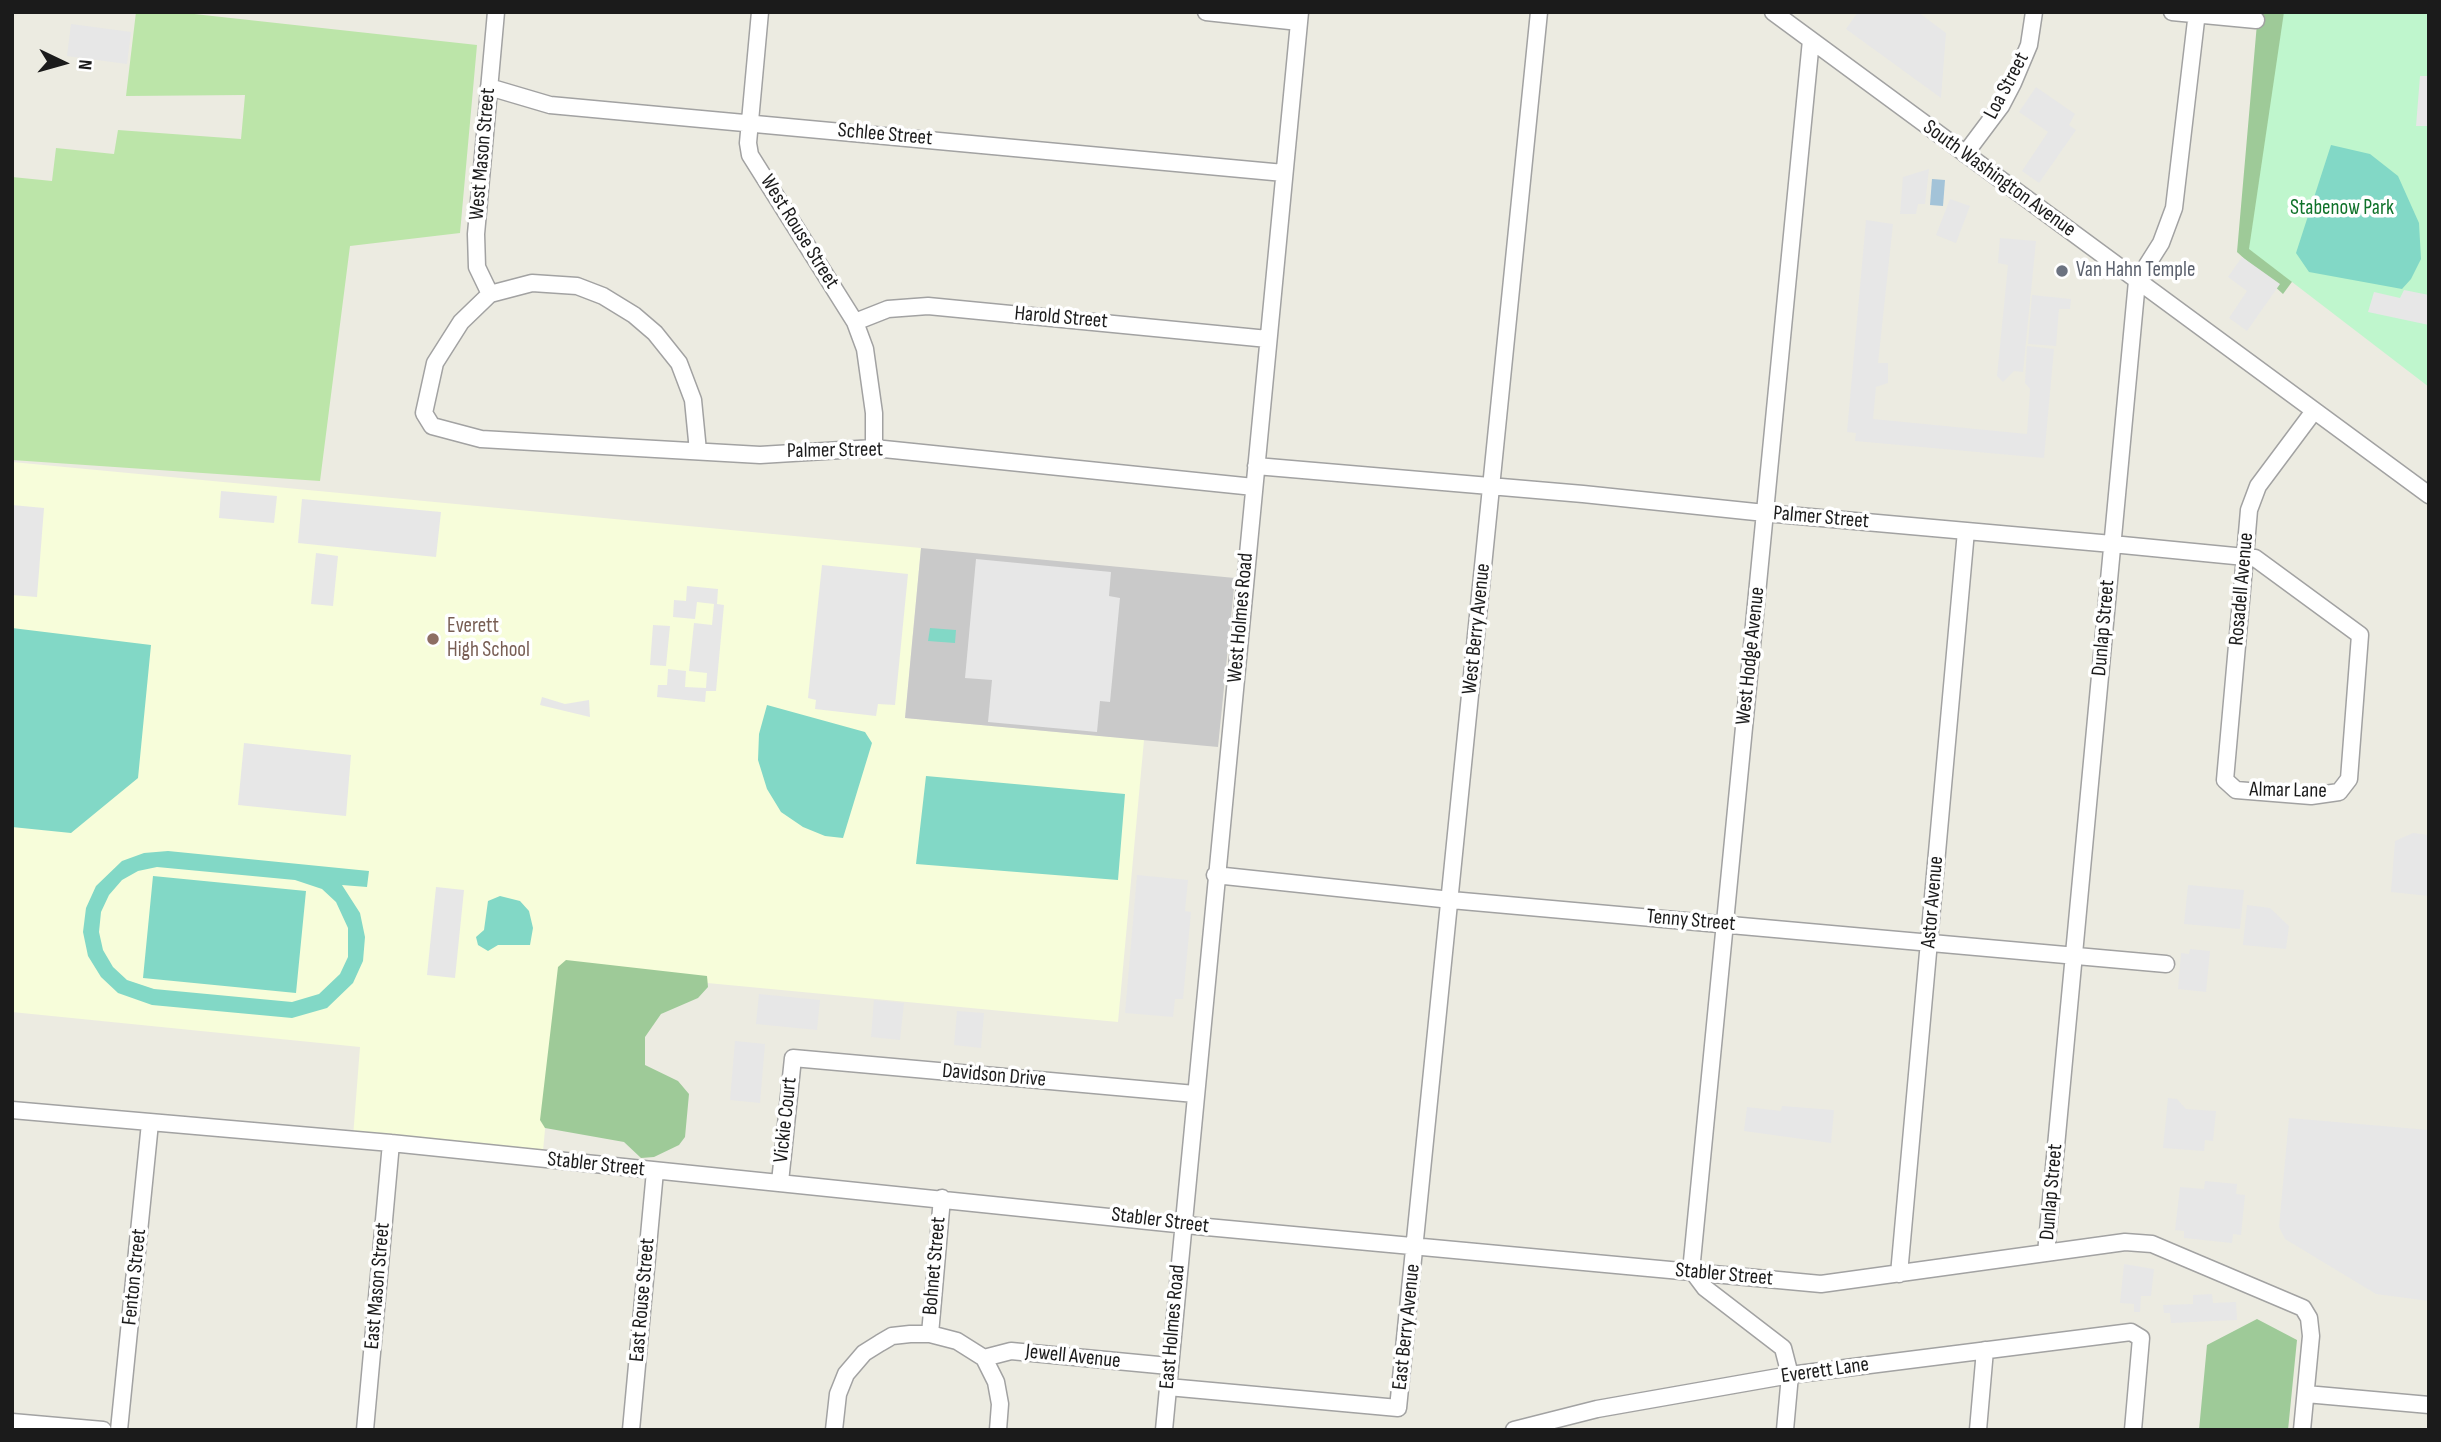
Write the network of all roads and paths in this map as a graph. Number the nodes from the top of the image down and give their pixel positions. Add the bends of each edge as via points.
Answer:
1 (496, 12) edge
2 (761, 12) edge
3 (1206, 12) edge
4 (1539, 12) edge
5 (1773, 12) edge
6 (2034, 12) edge
7 (2172, 12) edge
8 (2196, 14) edge
9 (1300, 17) edge
10 (2256, 20) dead end
11 (1811, 40) junction
12 (489, 87) junction
13 (750, 122) junction
14 (1965, 154) junction
15 (1284, 173) junction
16 (2137, 281) junction
17 (490, 294) junction
18 (855, 322) junction
19 (1268, 339) junction
20 (2314, 411) junction
21 (874, 448) junction
22 (698, 451) junction
23 (1256, 466) junction
24 (1254, 487) junction
25 (1491, 487) junction
26 (2429, 495) edge
27 (1765, 513) junction
28 (1966, 531) junction
29 (2112, 544) junction
30 (2245, 557) junction
31 (2229, 787) joint
32 (2346, 787) joint
33 (1215, 875) junction
34 (1451, 900) junction
35 (1725, 924) junction
36 (1929, 942) junction
37 (2074, 956) junction
38 (2166, 964) dead end
39 (793, 1058) joint
40 (1195, 1094) junction
41 (12, 1110) edge
42 (150, 1123) junction
43 (391, 1143) junction
44 (655, 1171) junction
45 (780, 1181) junction
46 (942, 1198) junction
47 (1183, 1224) junction
48 (1415, 1246) junction
49 (2046, 1253) junction
50 (1693, 1272) junction
51 (1899, 1274) junction
52 (930, 1334) junction
53 (1985, 1350) junction
54 (984, 1358) junction
55 (1169, 1366) junction
56 (1790, 1375) junction
57 (1168, 1387) junction
58 (2306, 1394) junction
59 (2429, 1405) edge
60 (12, 1422) edge
61 (103, 1430) edge
62 (119, 1430) edge
63 (365, 1430) edge
64 (631, 1430) edge
65 (834, 1430) edge
66 (998, 1430) edge
67 (1164, 1430) edge
68 (1514, 1430) edge
69 (1785, 1430) edge
70 (1978, 1430) edge
71 (2133, 1430) edge
72 (2302, 1430) edge

1 - 12 street, West Mason Street
2 - 13 street, West Rouse Street
3 - 9 street
4 - 25 street, West Berry Avenue
5 - 11 street, South Washington Avenue
6 - 14 street, Loa Street via 2029,45 2014,83
7 - 8 street
8 - 10 street
8 - 16 street, Dunlap Street via 2174,208 2161,243
9 - 15 street, West Holmes Road
11 - 14 street, South Washington Avenue
11 - 27 street, West Hodge Avenue
12 - 13 street, Schlee Street via 551,105
12 - 17 street, West Mason Street via 476,234 477,267
13 - 15 street, Schlee Street
13 - 18 street, West Rouse Street via 750,155
14 - 16 street, South Washington Avenue
15 - 19 street, West Holmes Road
16 - 20 street, South Washington Avenue
16 - 29 street, Dunlap Street
17 - 22 street via 531,283 577,286 634,315 679,363 693,400
17 - 22 street, Palmer Street via 446,342 435,363 424,414 432,426 481,439
18 - 19 street, Harold Street via 888,309 928,306
18 - 21 street, West Rouse Street via 865,349
19 - 23 street, West Holmes Road
20 - 26 street, South Washington Avenue
20 - 30 street, Rosadell Avenue via 2258,486 2249,510
21 - 22 street, Palmer Street via 760,455
21 - 24 street, Palmer Street
23 - 24 street, West Holmes Road
23 - 25 street, Palmer Street
24 - 33 street, West Holmes Road
25 - 27 street, Palmer Street
25 - 34 street, West Berry Avenue
27 - 28 street, Palmer Street
27 - 35 street, West Hodge Avenue
28 - 29 street, Palmer Street
28 - 36 street, Astor Avenue
29 - 30 street, Palmer Street
29 - 37 street, Dunlap Street
30 - 31 street, Rosadell Avenue via 2225,780
30 - 32 street, Palmer Street via 2262,561 2360,635
31 - 32 street, Almar Lane via 2311,796
33 - 34 street, Tenny Street
33 - 40 street, West Holmes Road
34 - 35 street, Tenny Street
34 - 48 street, West Berry Avenue
35 - 36 street, Tenny Street
35 - 50 street, West Hodge Avenue
36 - 37 street, Tenny Street
36 - 51 street, Astor Avenue
37 - 38 street, Tenny Street
37 - 49 street, Dunlap Street
39 - 40 street, Davidson Drive
39 - 45 street, Vickie Court
40 - 47 street, West Holmes Road
41 - 42 street, Stabler Street
42 - 43 street, Stabler Street
42 - 62 street, Fenton Street
43 - 44 street, Stabler Street
43 - 63 street, East Mason Street
44 - 45 street, Stabler Street
44 - 64 street, East Rouse Street
45 - 46 street, Stabler Street
46 - 47 street, Stabler Street
46 - 52 street, Bohnet Street
47 - 48 street, Stabler Street
47 - 55 street, East Holmes Road
48 - 50 street, Stabler Street
48 - 57 street, East Berry Avenue via 1398,1408
49 - 51 street, Stabler Street
49 - 58 street, Stabler Street via 2125,1242 2152,1244 2295,1303 2303,1308 2311,1325
50 - 51 street, Stabler Street via 1821,1284
50 - 56 street via 1705,1288 1783,1348
52 - 54 street via 965,1345
52 - 65 street via 892,1336 864,1353 842,1384
53 - 56 street, Everett Lane
53 - 70 street
53 - 71 street, Everett Lane via 2100,1333 2138,1333 2141,1343
54 - 55 street, Jewell Avenue via 1011,1351
54 - 66 street via 996,1382
55 - 57 street, East Holmes Road
56 - 68 street, Everett Lane via 1597,1409
56 - 69 street
57 - 67 street, East Holmes Road
58 - 59 street
58 - 72 street
60 - 61 street

